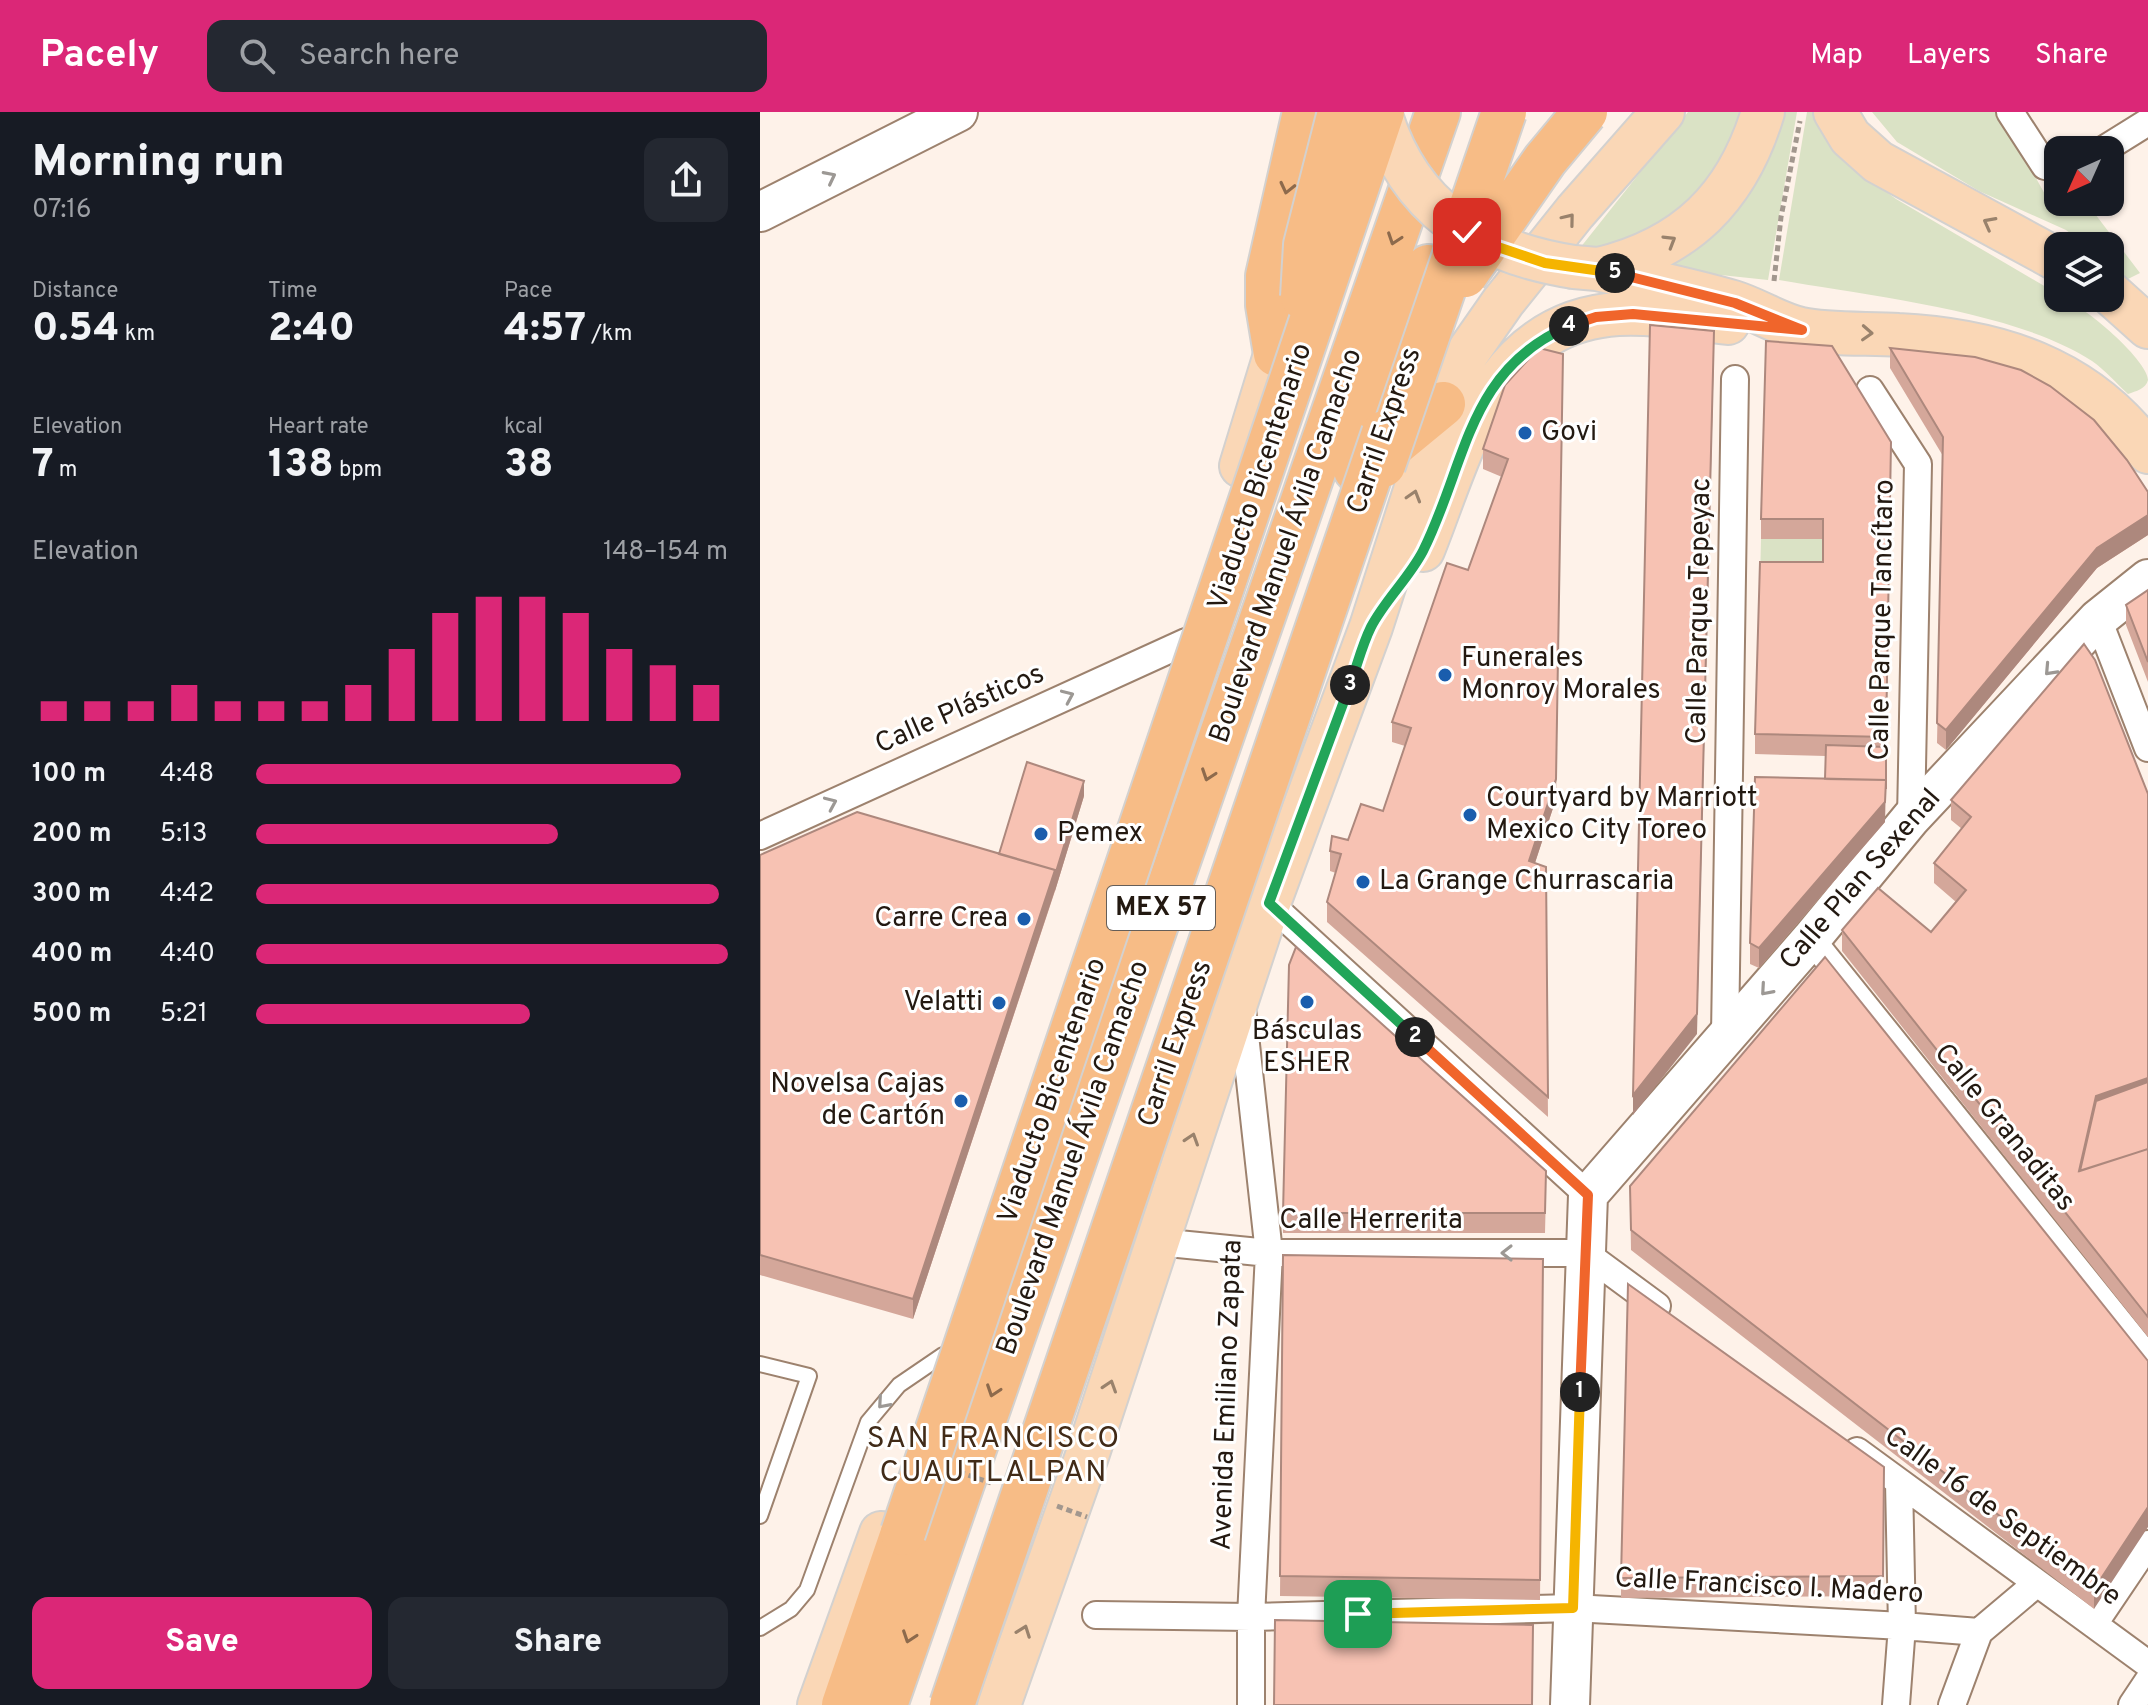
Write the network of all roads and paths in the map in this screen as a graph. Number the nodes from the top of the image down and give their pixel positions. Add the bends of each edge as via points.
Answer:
1 (958, 112) edge
2 (1305, 112) edge
3 (1340, 112) edge
4 (1351, 112) edge
5 (1381, 112) edge
6 (1438, 112) edge
7 (1482, 112) edge
8 (1495, 112) edge
9 (1504, 112) edge
10 (1561, 112) edge
11 (1585, 112) edge
12 (1663, 112) edge
13 (1763, 112) edge
14 (1802, 112) edge
15 (1835, 112) edge
16 (2010, 112) edge
17 (2148, 122) edge
18 (2124, 137) edge
19 (2044, 164) edge
20 (760, 212) edge
21 (2044, 252) edge
22 (1586, 268) junction
23 (1773, 282) dead end
24 (2124, 306) edge
25 (1420, 322) junction
26 (1311, 325) junction
27 (2148, 327) edge
28 (1802, 330) junction
29 (1276, 354) junction
30 (1735, 379) dead end
31 (1870, 390) dead end
32 (1443, 404) junction
33 (2144, 439) edge
34 (1352, 480) junction
35 (2148, 579) edge
36 (2098, 619) junction
37 (1371, 627) junction
38 (1186, 642) junction
39 (2148, 748) edge
40 (1911, 818) junction
41 (760, 836) edge
42 (1269, 903) junction
43 (1811, 939) junction
44 (1240, 992) junction
45 (1725, 1035) junction
46 (1013, 1156) junction
47 (1588, 1195) junction
48 (1158, 1242) junction
49 (1269, 1253) junction
50 (1585, 1253) junction
51 (1038, 1262) junction
52 (1673, 1317) edge
53 (943, 1355) junction
54 (2148, 1358) edge
55 (760, 1364) edge
56 (1836, 1436) edge
57 (1899, 1482) junction
58 (760, 1516) edge
59 (2148, 1544) edge
60 (2036, 1584) junction
61 (1573, 1608) junction
62 (1096, 1615) dead end
63 (1251, 1617) junction
64 (2094, 1624) junction
65 (1902, 1626) junction
66 (760, 1628) edge
67 (1979, 1632) junction
68 (2148, 1664) edge
69 (2148, 1681) edge
70 (819, 1705) edge
71 (844, 1705) edge
72 (885, 1705) edge
73 (931, 1705) edge
74 (952, 1705) edge
75 (967, 1705) edge
76 (999, 1705) edge
77 (1251, 1705) edge
78 (1570, 1705) edge
79 (1896, 1705) edge
80 (1952, 1705) edge
81 (2132, 1705) edge

20 -> 1 main road
2 -> 29 highway via 1268,276
3 - 26 highway, bridge via 1306,245 1302,291
4 - 29 main road, Boulevard Manuel Ávila Camacho
5 - 22 main road, bridge via 1399,161 1446,217 1489,244 1545,263
5 - 26 highway, Viaducto Bicentenario, bridge
6 -> 51 highway, Boulevard Manuel Ávila Camacho / MEX 57
7 - 25 highway, Boulevard Manuel Ávila Camacho / MEX 57
8 - 74 highway, Carril Express, bridge
9 - 25 highway, bridge
10 - 25 highway
11 - 25 highway, bridge
32 -> 12 main road via 1466,355 1503,302
22 -> 13 main road via 1623,263 1691,228 1741,169
14 - 23 path
21 -> 15 main road via 1878,162 1850,137
16 - 19 street
17 - 18 street
22 - 28 main road via 1735,303
24 - 27 main road
25 - 34 highway, Boulevard Manuel Ávila Camacho / MEX 57
25 - 75 highway, bridge
26 - 71 highway, Viaducto Bicentenario, bridge
28 -> 33 main road via 1935,337 2003,350 2077,386
28 - 37 main road via 1615,314 1573,324 1539,341 1510,366 1479,408 1423,552
29 - 38 main road, Boulevard Manuel Ávila Camacho
30 - 45 street, Calle Parque Tepeyac
31 - 40 street, Calle Parque Tancítaro via 1918,464
32 - 34 highway
37 -> 32 main road
34 - 73 highway, Boulevard Manuel Ávila Camacho / MEX 57
35 - 36 main road, Calle Plan Sexenal
36 - 39 street
36 -> 40 main road, Calle Plan Sexenal
37 - 42 main road
41 -> 38 street, Calle Plásticos
38 - 46 main road, Boulevard Manuel Ávila Camacho
40 - 43 main road, Calle Plan Sexenal
42 - 44 main road
42 - 47 street
43 -> 45 main road, Calle Plan Sexenal
43 - 54 street, Calle Granaditas
48 -> 44 main road
44 - 49 street, Avenida Emiliano Zapata
45 - 47 main road, Calle Plan Sexenal
46 - 51 highway
46 - 53 main road, Boulevard Manuel Ávila Camacho
47 - 50 main road
48 - 49 street, Calle Herrerita
76 -> 48 main road
50 -> 49 street, Calle Herrerita
49 - 63 street, Avenida Emiliano Zapata
50 - 52 street
50 - 61 main road
51 -> 72 highway, Boulevard Manuel Ávila Camacho / MEX 57
53 -> 66 lane via 899,1385 868,1422 807,1590 791,1609
53 - 70 main road, Boulevard Manuel Ávila Camacho
55 - 58 lane via 809,1376
56 - 57 street, Calle 16 de Septiembre
57 - 60 street, Calle 16 de Septiembre
57 - 65 street
59 - 64 street
60 - 64 street, Calle 16 de Septiembre
60 - 67 street
61 - 63 street, Calle Francisco I. Madero
61 - 65 street, Calle Francisco I. Madero
61 - 78 main road
62 - 63 street, Calle Francisco I. Madero
63 - 77 street, Avenida Emiliano Zapata
64 - 68 street, Calle 16 de Septiembre
65 - 67 street, Calle Francisco I. Madero
65 - 79 street
67 - 80 street
69 - 81 street

